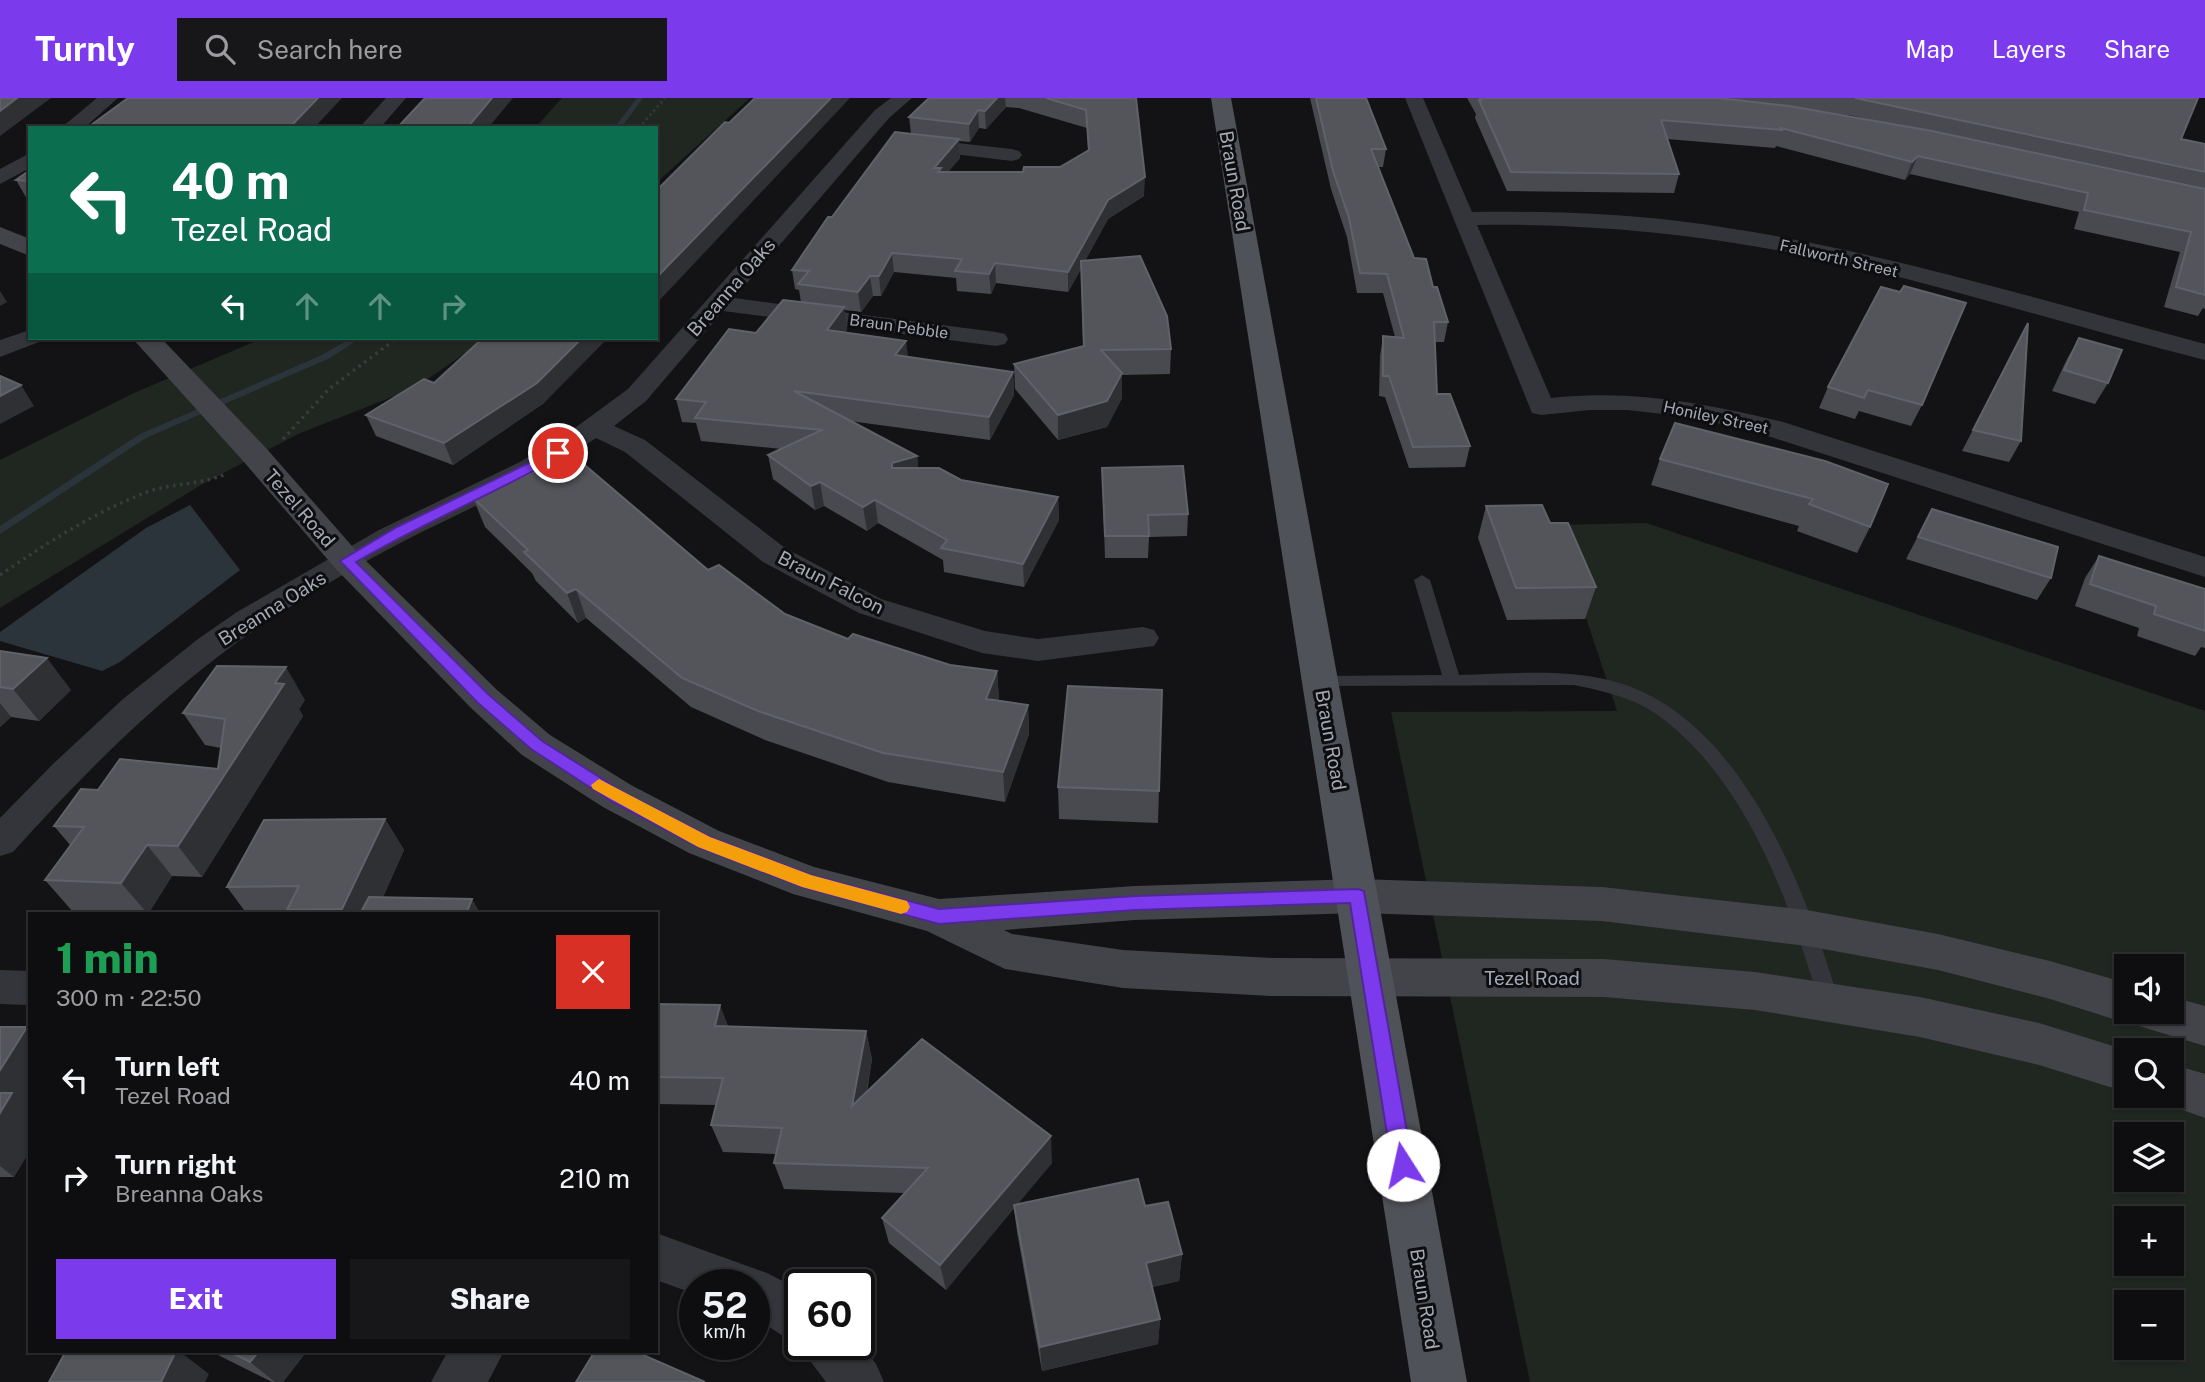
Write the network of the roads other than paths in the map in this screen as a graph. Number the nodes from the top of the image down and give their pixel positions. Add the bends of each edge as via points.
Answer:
1 (109, 98) edge
2 (397, 98) edge
3 (903, 98) edge
4 (1220, 98) edge
5 (1414, 98) edge
6 (74, 126) edge
7 (371, 126) edge
8 (862, 138) junction
9 (1012, 155) dead end
10 (28, 160) edge
11 (0, 178) edge
12 (1464, 219) junction
13 (0, 234) edge
14 (28, 248) edge
15 (718, 303) junction
16 (28, 338) edge
17 (996, 339) dead end
18 (148, 340) edge
19 (0, 349) edge
20 (2205, 352) edge
21 (596, 428) junction
22 (347, 561) junction
23 (2205, 567) edge
24 (1422, 580) dead end
25 (1143, 638) dead end
26 (1452, 678) junction
27 (1321, 682) junction
28 (0, 842) edge
29 (1358, 896) junction
30 (939, 917) junction
31 (1807, 928) junction
32 (1371, 977) junction
33 (0, 987) edge
34 (28, 988) edge
35 (2114, 999) edge
36 (1829, 1002) junction
37 (2184, 1020) edge
38 (2205, 1026) edge
39 (2114, 1067) edge
40 (2184, 1089) edge
41 (2205, 1096) edge
42 (658, 1257) edge
43 (692, 1269) edge
44 (478, 1353) edge
45 (841, 1360) edge
46 (457, 1382) edge
47 (858, 1382) edge
48 (1438, 1382) edge

1 - 6 street
2 - 7 street
3 - 8 street, Breanna Oaks
4 - 27 main road, Braun Road
5 - 12 street, Honiley Street
8 - 9 street
8 - 15 street, Breanna Oaks
10 - 11 street
12 - 20 street, Fallworth Street via 1609,221 1770,242
12 - 23 street, Honiley Street via 1541,407 1630,402 1722,415
13 - 14 main road
15 - 17 street, Braun Pebble
15 - 21 street, Breanna Oaks via 637,395
16 - 19 street
18 - 22 main road, Tezel Road
21 - 22 street, Breanna Oaks via 512,478
21 - 25 street, Braun Falcon via 635,446 774,555 870,606 982,642 1038,650
22 - 28 street, Breanna Oaks via 232,630 141,704 48,789
22 - 30 main road, Tezel Road via 536,745 617,796 704,842 808,882
24 - 26 lane
26 - 27 lane
26 - 31 lane via 1574,679 1619,689 1664,710 1711,752 1761,827
27 - 29 main road, Braun Road
29 - 30 main road, Tezel Road via 1135,903
29 - 31 main road, Tezel Road via 1602,904
29 - 32 main road, Braun Road
30 - 32 main road, Tezel Road via 1005,951 1123,969
31 - 35 main road, Tezel Road via 1938,953
31 - 36 lane
32 - 36 main road, Tezel Road via 1604,978
32 - 48 main road, Braun Road
33 - 34 street
36 - 39 main road, Tezel Road via 2039,1044
37 - 38 main road
40 - 41 main road
42 - 43 street
44 - 46 street
45 - 47 street

